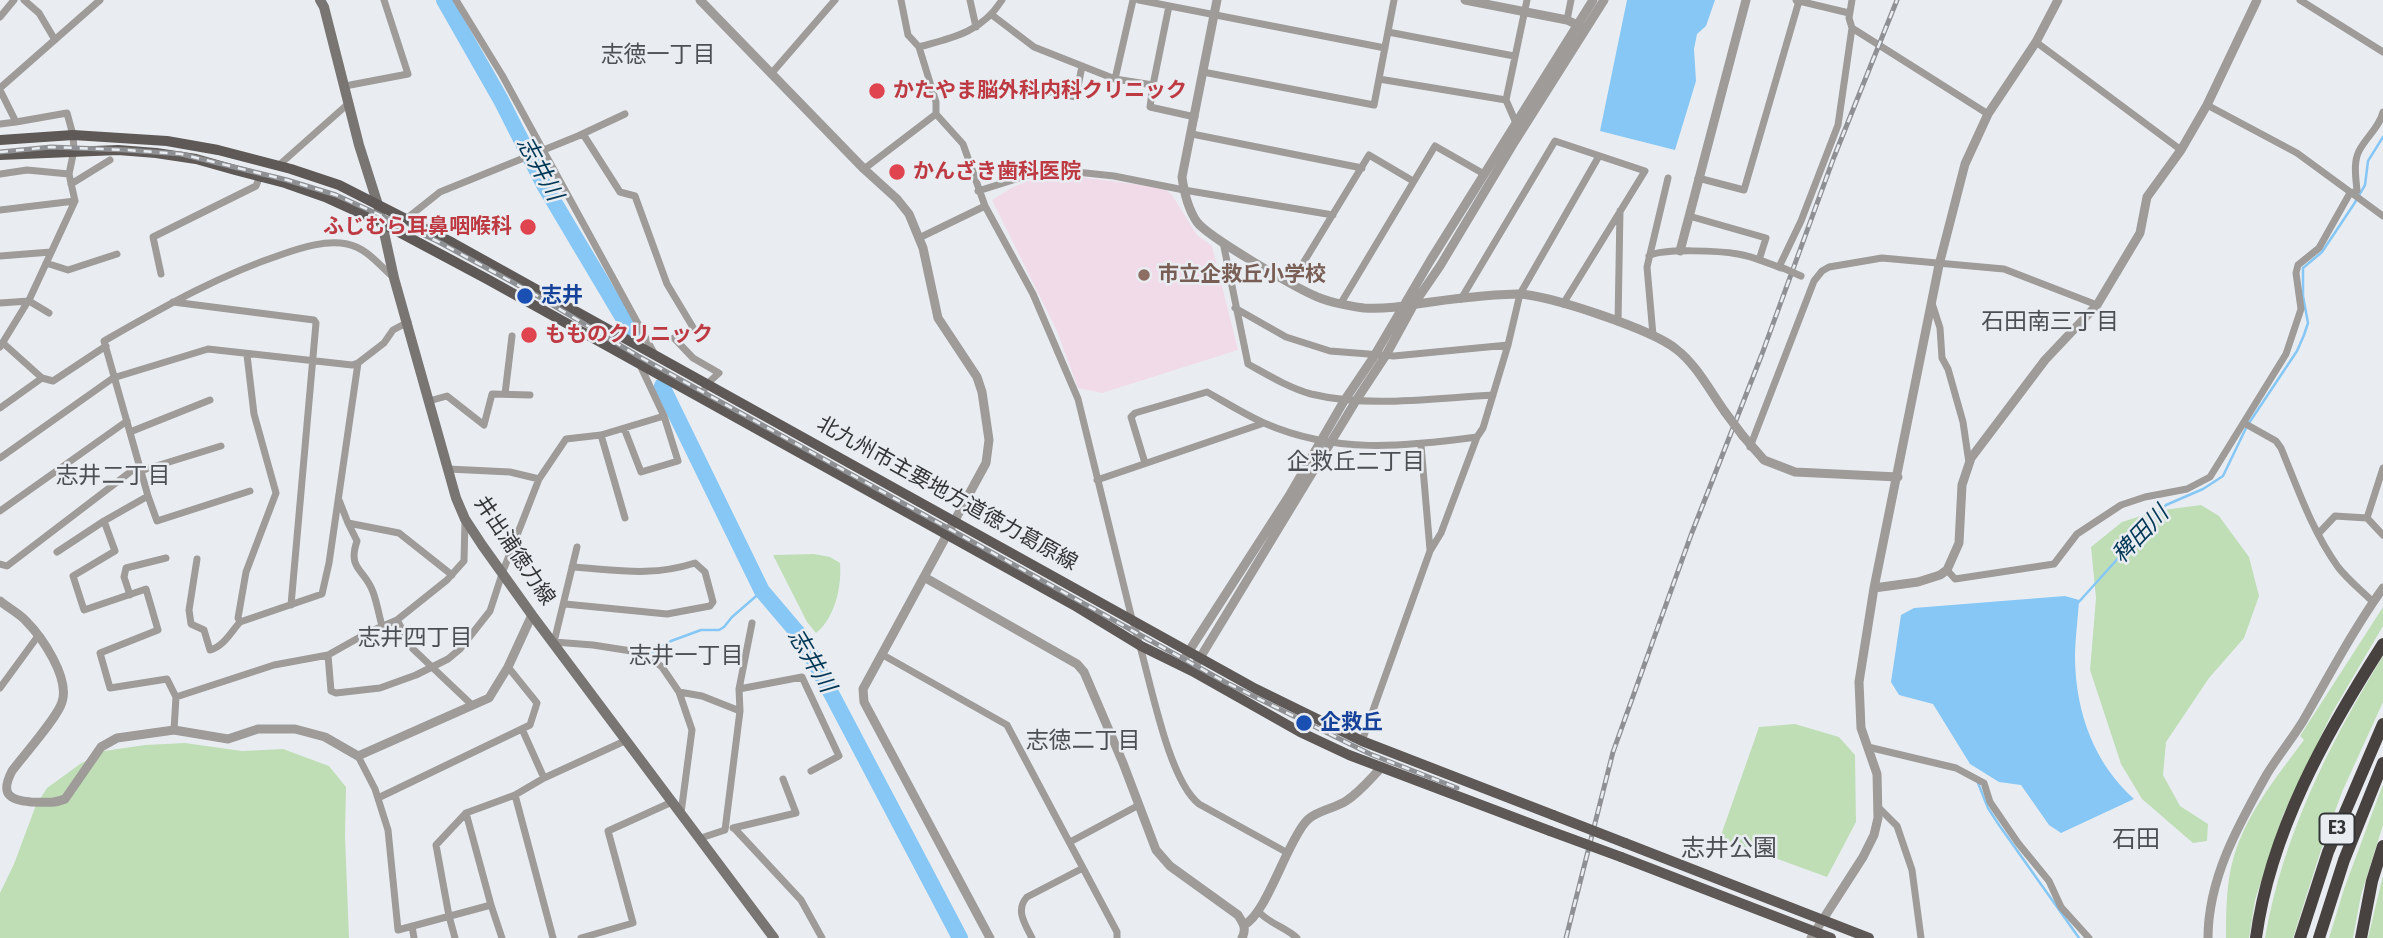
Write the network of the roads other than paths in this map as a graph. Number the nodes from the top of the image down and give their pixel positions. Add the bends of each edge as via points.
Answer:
1 (14, 0) edge
2 (23, 0) edge
3 (100, 0) edge
4 (320, 0) edge
5 (384, 0) edge
6 (456, 0) edge
7 (700, 0) edge
8 (835, 0) edge
9 (901, 0) edge
10 (970, 0) edge
11 (1002, 0) edge
12 (1133, 0) edge
13 (1139, 0) edge
14 (1217, 0) edge
15 (1394, 0) edge
16 (1465, 0) edge
17 (1527, 0) edge
18 (1571, 0) edge
19 (1592, 0) edge
20 (1604, 0) edge
21 (1746, 0) edge
22 (1798, 0) edge
23 (1852, 0) edge
24 (2256, 0) edge
25 (2300, 0) edge
26 (1480, 1) edge
27 (2055, 1) edge
28 (1169, 6) junction
29 (1524, 12) junction
30 (1849, 13) junction
31 (992, 15) junction
32 (1214, 15) junction
33 (0, 17) edge
34 (1567, 20) junction
35 (1578, 24) junction
36 (976, 27) junction
37 (1852, 28) junction
38 (1587, 29) junction
39 (1388, 33) junction
40 (55, 40) junction
41 (2036, 42) junction
42 (919, 47) junction
43 (1385, 48) junction
44 (2383, 52) edge
45 (1514, 56) junction
46 (1082, 66) junction
47 (1203, 72) junction
48 (771, 74) junction
49 (1115, 79) junction
50 (1379, 79) junction
51 (1153, 85) junction
52 (345, 86) junction
53 (0, 89) edge
54 (1035, 89) dead end
55 (1506, 100) junction
56 (349, 103) junction
57 (2207, 105) junction
58 (2383, 112) edge
59 (625, 114) dead end
60 (936, 114) junction
61 (1988, 114) junction
62 (1195, 117) junction
63 (16, 122) junction
64 (1516, 123) junction
65 (0, 124) edge
66 (583, 134) junction
67 (1192, 134) junction
68 (73, 135) junction
69 (0, 140) edge
70 (74, 150) junction
71 (544, 150) junction
72 (2181, 150) junction
73 (0, 155) edge
74 (1599, 156) junction
75 (110, 160) dead end
76 (278, 166) junction
77 (1362, 168) junction
78 (864, 169) junction
79 (0, 174) edge
80 (69, 174) junction
81 (1485, 174) junction
82 (260, 176) junction
83 (1668, 178) dead end
84 (1698, 178) junction
85 (1413, 181) junction
86 (71, 184) junction
87 (1184, 190) junction
88 (978, 191) junction
89 (2350, 193) junction
90 (75, 201) junction
91 (378, 205) junction
92 (985, 206) junction
93 (0, 210) edge
94 (1620, 210) junction
95 (1333, 215) junction
96 (1689, 216) junction
97 (2383, 216) edge
98 (406, 219) junction
99 (382, 223) junction
100 (919, 239) junction
101 (1223, 242) junction
102 (1681, 251) junction
103 (51, 252) junction
104 (117, 254) dead end
105 (0, 256) edge
106 (1649, 257) junction
107 (1759, 260) junction
108 (46, 263) junction
109 (1939, 265) junction
110 (1781, 267) junction
111 (161, 274) dead end
112 (394, 278) junction
113 (1814, 281) junction
114 (1291, 283) junction
115 (1520, 294) junction
116 (1461, 299) junction
117 (29, 301) junction
118 (172, 302) junction
119 (1932, 302) junction
120 (0, 303) edge
121 (1341, 303) junction
122 (1414, 304) junction
123 (1563, 304) junction
124 (2097, 305) junction
125 (1402, 307) junction
126 (1235, 308) junction
127 (49, 313) dead end
128 (408, 322) junction
129 (1618, 322) junction
130 (1653, 335) junction
131 (512, 336) dead end
132 (2, 345) edge
133 (1508, 345) junction
134 (106, 346) junction
135 (1375, 354) junction
136 (247, 355) junction
137 (1386, 355) junction
138 (656, 356) junction
139 (315, 360) junction
140 (639, 362) junction
141 (358, 363) junction
142 (42, 378) junction
143 (113, 378) junction
144 (708, 383) junction
145 (505, 394) junction
146 (530, 395) dead end
147 (1493, 395) junction
148 (700, 397) junction
149 (1346, 398) junction
150 (1357, 399) junction
151 (210, 400) dead end
152 (429, 401) junction
153 (0, 408) edge
154 (664, 416) junction
155 (127, 421) junction
156 (1264, 423) junction
157 (2244, 423) junction
158 (624, 428) junction
159 (130, 432) junction
160 (601, 435) junction
161 (1477, 437) junction
162 (1326, 442) junction
163 (1421, 444) junction
164 (221, 446) dead end
165 (1750, 447) junction
166 (0, 458) edge
167 (1145, 463) junction
168 (1969, 463) junction
169 (139, 468) junction
170 (2383, 468) edge
171 (448, 469) junction
172 (1898, 477) junction
173 (539, 479) junction
174 (1097, 480) junction
175 (250, 491) dead end
176 (148, 496) junction
177 (339, 499) junction
178 (0, 511) edge
179 (625, 518) dead end
180 (2367, 518) junction
181 (465, 519) junction
182 (954, 521) junction
183 (104, 522) junction
184 (348, 523) junction
185 (2318, 534) junction
186 (947, 535) junction
187 (2383, 535) edge
188 (577, 547) dead end
189 (1430, 551) junction
190 (57, 552) dead end
191 (166, 558) dead end
192 (197, 559) dead end
193 (0, 564) edge
194 (572, 567) junction
195 (1947, 570) junction
196 (502, 571) junction
197 (452, 575) junction
198 (924, 577) junction
199 (1874, 588) junction
200 (2383, 588) edge
201 (130, 594) junction
202 (2373, 602) junction
203 (1, 604) edge
204 (565, 604) junction
205 (291, 605) junction
206 (532, 615) junction
207 (1132, 619) junction
208 (397, 620) junction
209 (240, 622) junction
210 (752, 623) dead end
211 (382, 626) junction
212 (38, 636) junction
213 (554, 642) junction
214 (2383, 644) edge
215 (1141, 646) junction
216 (1189, 651) junction
217 (328, 655) junction
218 (883, 655) junction
219 (1202, 657) junction
220 (1180, 665) junction
221 (432, 667) junction
222 (508, 667) junction
223 (1192, 671) junction
224 (0, 688) edge
225 (739, 689) junction
226 (679, 692) junction
227 (176, 697) junction
228 (472, 705) junction
229 (740, 711) junction
230 (2383, 724) edge
231 (522, 729) junction
232 (174, 730) junction
233 (627, 740) junction
234 (1362, 741) junction
235 (1868, 747) junction
236 (358, 756) junction
237 (2383, 764) edge
238 (1382, 767) junction
239 (811, 771) dead end
240 (544, 778) junction
241 (783, 779) dead end
242 (515, 795) junction
243 (378, 798) junction
244 (672, 802) junction
245 (1139, 805) junction
246 (1880, 808) junction
247 (466, 813) junction
248 (681, 813) junction
249 (730, 829) junction
250 (701, 838) junction
251 (1070, 842) junction
252 (2383, 846) edge
253 (1286, 852) junction
254 (1083, 868) junction
255 (491, 905) junction
256 (1259, 912) junction
257 (449, 916) junction
258 (1823, 919) junction
259 (1244, 925) junction
260 (412, 926) junction
261 (606, 934) edge
262 (1813, 935) edge
263 (772, 937) edge
264 (1922, 937) edge
265 (414, 938) edge
266 (456, 938) edge
267 (502, 938) edge
268 (553, 938) edge
269 (581, 938) edge
270 (822, 938) edge
271 (990, 938) edge
272 (1032, 938) edge
273 (1117, 938) edge
274 (1242, 938) edge
275 (1297, 938) edge
276 (1831, 938) edge
277 (1869, 938) edge
278 (2089, 938) edge
279 (2208, 938) edge
280 (2256, 938) edge
281 (2301, 938) edge
282 (2319, 938) edge
283 (2361, 938) edge

1 - 33 street
2 - 40 street via 39,13
3 - 40 street
4 - 52 main road, 井出浦徳力線
5 - 52 street via 408,74
6 - 71 street
7 - 48 street
8 - 48 street
9 - 42 street via 908,35
10 - 36 street
11 - 31 street
12 - 49 street
13 - 28 street
14 - 32 street
15 - 39 street
16 - 26 street
17 - 29 street
18 - 34 street
19 - 35 street
20 - 38 street
21 - 84 street
22 - 30 street
22 - 84 street via 1744,190
23 - 30 street
24 - 57 street
25 - 44 street
26 - 29 street
27 - 41 street
28 - 32 street
28 - 51 street
29 - 34 street
29 - 45 street
30 - 37 street
31 - 36 street
31 - 46 street via 1034,47
32 - 43 street
32 - 47 street
34 - 35 street
35 - 38 street
35 - 64 street
36 - 42 street
37 - 61 street
37 - 110 street via 1838,125
38 - 122 street
39 - 43 street
39 - 45 street
40 - 53 street
41 - 61 street
41 - 72 street
42 - 60 street
43 - 50 street
45 - 55 street
46 - 49 street
46 - 54 street via 1076,97
47 - 50 street via 1374,105
47 - 62 street
48 - 78 street
49 - 51 street
50 - 55 street
51 - 62 street via 1150,107
52 - 56 main road, 井出浦徳力線
53 - 63 street
55 - 64 street
56 - 76 street
56 - 91 main road, 井出浦徳力線
57 - 72 street
57 - 89 street via 2297,153
58 - 89 street via 2358,152 2357,191
59 - 66 street
60 - 78 street
60 - 88 street via 963,144
61 - 109 street via 1965,164
62 - 67 street
63 - 65 street
63 - 68 street via 67,113
64 - 81 street
66 - 71 street
66 - 144 street via 620,192 635,196 667,284 694,329 674,338 693,358 719,373
67 - 77 street
67 - 87 street via 1182,177
68 - 69 main road, 北九州市主要地方道徳力葛原線
68 - 70 street
68 - 76 main road, 北九州市主要地方道徳力葛原線 via 167,141
70 - 73 main road, 北九州市主要地方道徳力葛原線
70 - 80 street
70 - 82 main road, 北九州市主要地方道徳力葛原線 via 156,153
71 - 98 street via 440,192
71 - 138 street
72 - 124 street via 2147,197 2140,233
74 - 94 street via 1645,170
74 - 115 street
74 - 116 street via 1555,141
75 - 86 street
76 - 91 main road, 北九州市主要地方道徳力葛原線 via 339,185
77 - 85 street via 1369,155
77 - 95 street
78 - 100 street via 909,214
79 - 80 street via 27,170
80 - 86 street
81 - 85 street via 1435,146
81 - 125 street
82 - 99 main road, 北九州市主要地方道徳力葛原線 via 325,197
82 - 111 street via 256,186 153,237
83 - 106 street
84 - 96 street
85 - 121 street
86 - 90 street
87 - 88 street via 1048,169
87 - 95 street
87 - 101 street via 1198,223
88 - 92 street
89 - 97 street
89 - 157 street via 2319,247 2298,265 2301,309 2286,354
90 - 93 street
90 - 103 street
91 - 98 main road, 北九州市主要地方道徳力葛原線
91 - 99 main road, 井出浦徳力線
92 - 100 street
92 - 174 street via 1033,294 1078,399
94 - 123 street
94 - 129 street
95 - 114 street
96 - 102 street
96 - 107 street via 1766,238
98 - 138 main road, 北九州市主要地方道徳力葛原線
99 - 112 main road, 井出浦徳力線
99 - 140 main road, 北九州市主要地方道徳力葛原線
100 - 182 street via 938,318 977,377 989,440 986,463
101 - 114 street
101 - 126 street
102 - 106 street
102 - 107 street via 1740,254
103 - 105 street
103 - 108 street
104 - 108 street via 68,270
106 - 130 street
107 - 110 street
108 - 117 street
109 - 113 street via 1865,260 1829,267
109 - 119 street
109 - 124 street via 2004,269
110 - 113 street, bridge
112 - 118 street via 366,251 323,243 235,271
112 - 128 main road, 井出浦徳力線
113 - 165 street
114 - 121 street via 1314,296
115 - 116 street
115 - 123 street
115 - 133 street
116 - 122 street
117 - 120 street
117 - 127 street
117 - 132 street
118 - 134 street via 104,341
118 - 139 street via 314,320
119 - 168 street
119 - 172 street
121 - 125 street
122 - 125 street
122 - 137 street
123 - 129 street
124 - 168 street via 2045,360
125 - 135 street
126 - 135 street via 1306,345
126 - 149 street via 1248,364 1311,394
128 - 141 street
128 - 152 main road, 井出浦徳力線
129 - 130 street
130 - 165 street, bridge via 1689,362
131 - 145 street
132 - 142 street
133 - 137 street
133 - 147 street
134 - 142 street via 53,381
134 - 143 street
135 - 137 street
135 - 149 street
136 - 139 street
136 - 143 street via 208,349
136 - 209 street via 254,414 276,493 246,572
137 - 150 street
138 - 144 main road, 北九州市主要地方道徳力葛原線
139 - 141 street
139 - 205 street
140 - 148 main road, 北九州市主要地方道徳力葛原線
140 - 154 street
141 - 177 street
142 - 153 street
143 - 155 street
143 - 166 street
144 - 148 street
144 - 182 main road, 北九州市主要地方道徳力葛原線
145 - 146 street
145 - 152 street via 492,394 484,425 447,396
147 - 150 street
147 - 161 street
148 - 186 main road, 北九州市主要地方道徳力葛原線
149 - 150 street
149 - 162 street
150 - 162 street
151 - 159 street
152 - 171 main road, 井出浦徳力線
154 - 158 street
154 - 158 street via 678,461 641,472
155 - 159 street
155 - 178 street
156 - 162 street
156 - 167 street
156 - 167 street via 1207,392 1135,413 1131,421
157 - 185 street via 2281,448
157 - 195 street via 2210,477 2200,484 2121,505 2077,534 2054,564 1955,579
158 - 160 street
159 - 169 street
160 - 173 street via 566,439
160 - 179 street
161 - 163 street
161 - 189 street
162 - 163 street
162 - 216 street
162 - 219 street
163 - 189 street
164 - 169 street
165 - 172 street via 1767,462 1795,472
167 - 174 street
168 - 195 street via 1962,485 1959,544
169 - 176 street
169 - 193 street via 7,566
170 - 180 street
171 - 173 street via 510,472
171 - 181 main road, 井出浦徳力線
172 - 199 street
173 - 196 street
174 - 207 street
175 - 176 street via 157,522
176 - 183 street
177 - 184 street
177 - 205 street via 322,594
180 - 185 street via 2335,516
180 - 187 street
181 - 196 main road, 井出浦徳力線
181 - 197 street via 464,561
182 - 186 street
182 - 207 main road, 北九州市主要地方道徳力葛原線
183 - 190 street
183 - 201 street via 115,551 73,576 84,610
184 - 197 street via 399,533
184 - 211 street via 356,541 354,564 373,590
185 - 202 street via 2340,570
186 - 198 street
186 - 215 main road, 北九州市主要地方道徳力葛原線
188 - 194 street
189 - 234 street
191 - 201 street via 126,568
192 - 209 street via 191,624 204,630 210,650
194 - 204 street
194 - 204 street via 650,573 695,564 705,572 713,602 667,614
195 - 199 street via 1917,582
196 - 206 main road, 井出浦徳力線
196 - 221 street via 489,611 460,649
197 - 208 street
198 - 218 street
198 - 245 street via 1077,664
199 - 235 street via 1859,682 1861,728
200 - 202 street
201 - 227 street via 146,589 158,630 100,653 110,688 167,679
202 - 279 street via 2268,773 2228,848 2214,890
203 - 212 street via 25,620
204 - 213 street
205 - 209 street
206 - 213 main road, 井出浦徳力線
206 - 222 street
207 - 215 street
207 - 216 main road, 北九州市主要地方道徳力葛原線
208 - 211 street
208 - 221 street via 413,649
210 - 225 street
211 - 217 street
212 - 224 street
212 - 232 street via 63,683 63,700 7,780 8,795 15,801 56,803 65,799 101,747 117,738
213 - 226 street via 644,653 662,667
213 - 233 main road, 井出浦徳力線
214 - 280 highway via 2311,769 2284,831
215 - 220 main road, 北九州市主要地方道徳力葛原線
215 - 253 street via 1167,746 1188,793 1207,809
216 - 219 main road, 北九州市主要地方道徳力葛原線
216 - 220 street
217 - 221 street via 331,691 336,692 380,688
217 - 227 street via 274,665
218 - 251 street via 1007,725
218 - 271 street via 863,689 864,702
219 - 223 street
219 - 234 main road, 北九州市主要地方道徳力葛原線
220 - 223 main road, 北九州市主要地方道徳力葛原線
221 - 228 street
222 - 228 street via 488,698
222 - 231 street via 537,703 530,726
223 - 238 main road, 北九州市主要地方道徳力葛原線 via 1300,732
225 - 229 street
225 - 239 street via 802,677 839,756
226 - 229 street
226 - 248 street via 692,730
227 - 232 street
228 - 236 street
229 - 249 street
230 - 281 highway, E3 via 2328,852
231 - 240 street
231 - 243 street
232 - 236 street via 228,739 258,729 295,729 324,737
233 - 240 street
233 - 244 main road, 井出浦徳力線
234 - 258 main road, 北九州市主要地方道徳力葛原線, bridge
235 - 246 street via 1877,774
235 - 278 street via 1956,768 1984,783 1990,802 2049,881 2061,907
236 - 243 street
237 - 282 highway, E3
238 - 253 street via 1349,799 1305,821
238 - 262 main road, 北九州市主要地方道徳力葛原線, bridge
240 - 242 street
241 - 249 street via 796,813
242 - 247 street
242 - 268 street
243 - 260 street via 388,830 398,930
244 - 248 main road, 井出浦徳力線
244 - 261 street via 608,831 633,923
245 - 251 street
245 - 259 street via 1162,858 1238,915
246 - 258 street via 1874,835
246 - 264 street via 1897,826 1912,870
247 - 255 street
247 - 257 street via 436,845
248 - 250 main road, 井出浦徳力線
249 - 250 street
249 - 270 street via 801,900
250 - 263 main road, 井出浦徳力線
251 - 254 street
252 - 283 highway
253 - 256 street
254 - 272 street via 1021,903
254 - 273 street
255 - 257 street
255 - 267 street
256 - 259 street
256 - 275 street
257 - 260 street
257 - 266 street
258 - 262 street
258 - 277 main road, 北九州市主要地方道徳力葛原線
259 - 274 street
260 - 265 street
261 - 269 street
262 - 276 main road, 北九州市主要地方道徳力葛原線

